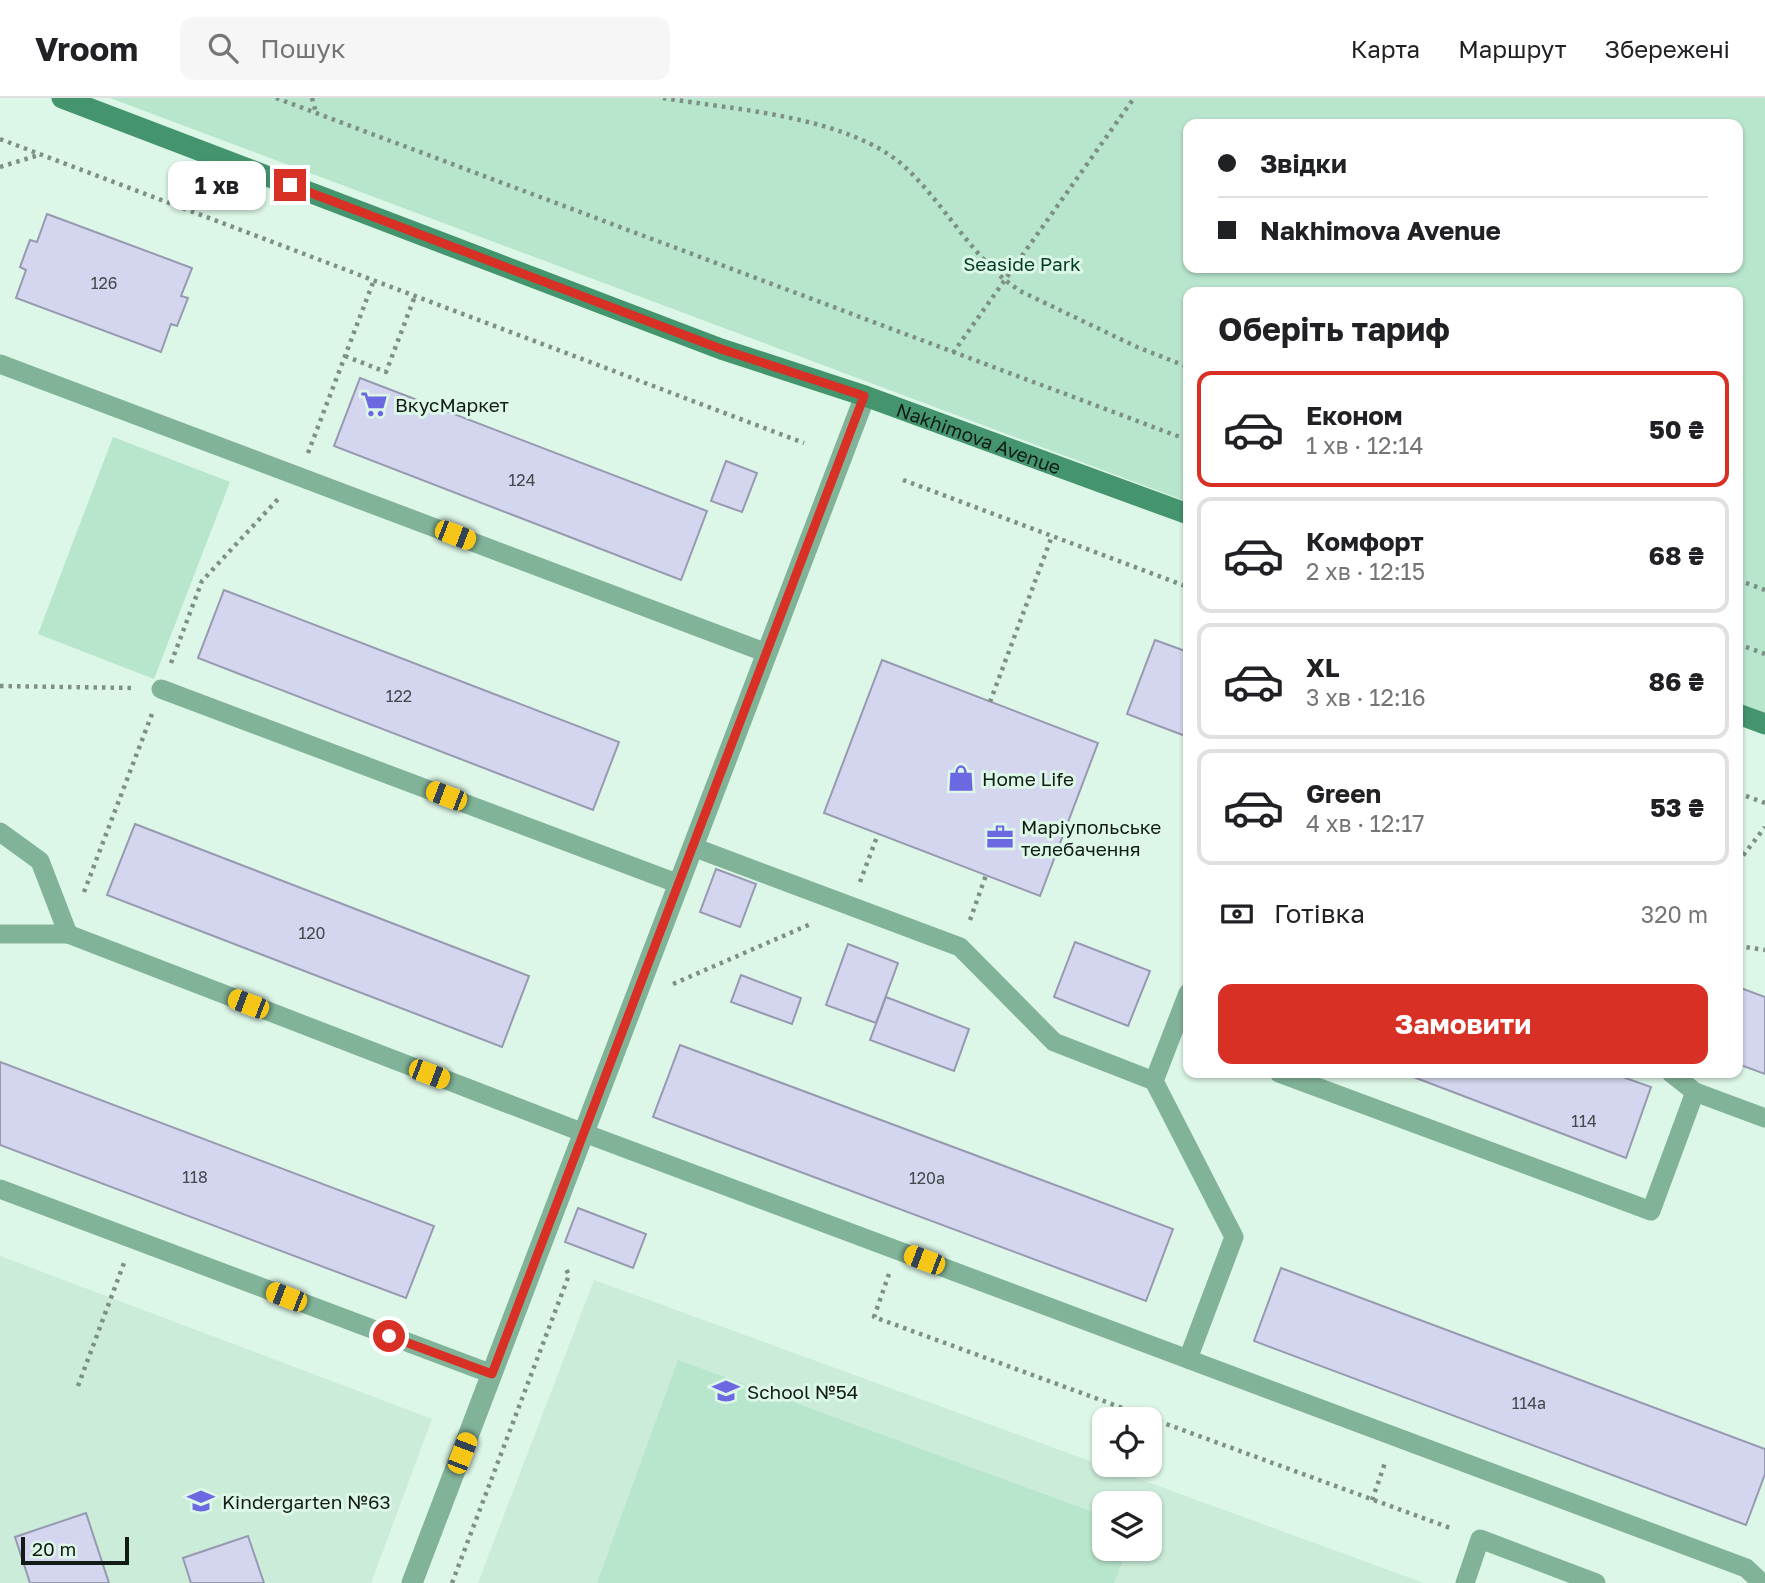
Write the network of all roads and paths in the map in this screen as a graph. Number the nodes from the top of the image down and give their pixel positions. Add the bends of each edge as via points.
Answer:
1 (62, 98) edge
2 (276, 98) edge
3 (312, 98) edge
4 (663, 98) edge
5 (1135, 98) edge
6 (317, 113) junction
7 (0, 139) edge
8 (41, 155) junction
9 (0, 167) edge
10 (1005, 280) junction
11 (373, 281) junction
12 (415, 296) junction
13 (953, 353) junction
14 (345, 356) junction
15 (0, 364) edge
16 (1183, 365) edge
17 (864, 396) junction
18 (1183, 438) edge
19 (804, 443) dead end
20 (299, 476) junction
21 (903, 480) dead end
22 (1183, 512) edge
23 (1052, 536) junction
24 (202, 581) dead end
25 (1743, 582) edge
26 (1183, 585) edge
27 (1765, 590) edge
28 (1743, 646) edge
29 (767, 653) junction
30 (1765, 654) edge
31 (0, 686) edge
32 (161, 689) joint
33 (990, 702) dead end
34 (1743, 716) edge
35 (1765, 724) edge
36 (124, 786) dead end
37 (1743, 795) edge
38 (1765, 803) edge
39 (1765, 827) edge
40 (0, 832) edge
41 (878, 834) dead end
42 (693, 848) junction
43 (1743, 856) edge
44 (986, 875) dead end
45 (679, 884) junction
46 (852, 906) junction
47 (0, 934) edge
48 (68, 934) junction
49 (960, 947) junction
50 (1743, 947) edge
51 (1765, 950) edge
52 (635, 1000) junction
53 (1180, 1036) edge
54 (1292, 1078) edge
55 (1677, 1078) edge
56 (1154, 1081) junction
57 (1695, 1092) junction
58 (1765, 1118) edge
59 (584, 1133) junction
60 (0, 1189) edge
61 (545, 1234) junction
62 (132, 1239) junction
63 (898, 1251) junction
64 (1188, 1359) junction
65 (492, 1374) junction
66 (78, 1386) dead end
67 (1395, 1436) junction
68 (1372, 1500) junction
69 (1480, 1539) junction
70 (412, 1583) edge
71 (452, 1583) edge
72 (1465, 1583) edge
73 (1596, 1583) edge
74 (1762, 1583) edge

1 - 17 main road, Nakhimova Avenue via 721,349
2 - 6 path
3 - 6 path
4 - 10 path via 800,121 869,145 905,168
5 - 10 path
6 - 13 path
7 - 8 path
8 - 9 path
8 - 11 path
10 - 13 path
10 - 16 path via 1137,347
11 - 12 path
11 - 14 path
12 - 14 path via 386,372
12 - 19 path
13 - 18 path
14 - 20 path
15 - 20 lane
17 - 22 main road, Nakhimova Avenue
17 - 29 street
20 - 24 path
20 - 29 lane
21 - 23 path
23 - 26 path
23 - 33 path
25 - 27 path
28 - 30 path
29 - 42 street
31 - 32 path
32 - 45 lane
34 - 35 main road
36 - 48 path
37 - 38 path
39 - 43 path
40 - 48 lane via 40,861
41 - 46 path
42 - 45 street
42 - 46 lane
44 - 49 path
45 - 52 street
46 - 49 lane
46 - 52 path
47 - 48 lane
48 - 59 lane
49 - 56 lane via 1054,1042
50 - 51 path
52 - 59 street
53 - 56 lane
54 - 57 lane via 1651,1211
55 - 57 lane
56 - 64 lane via 1234,1237
57 - 58 lane
59 - 61 street
59 - 63 lane
60 - 62 lane
61 - 65 street
61 - 71 path via 569,1275
62 - 65 lane
62 - 66 path
63 - 64 lane
63 - 68 path via 874,1317
64 - 67 lane
65 - 70 street
67 - 68 path
67 - 74 lane via 1746,1568
68 - 69 path
69 - 72 lane
69 - 73 lane

